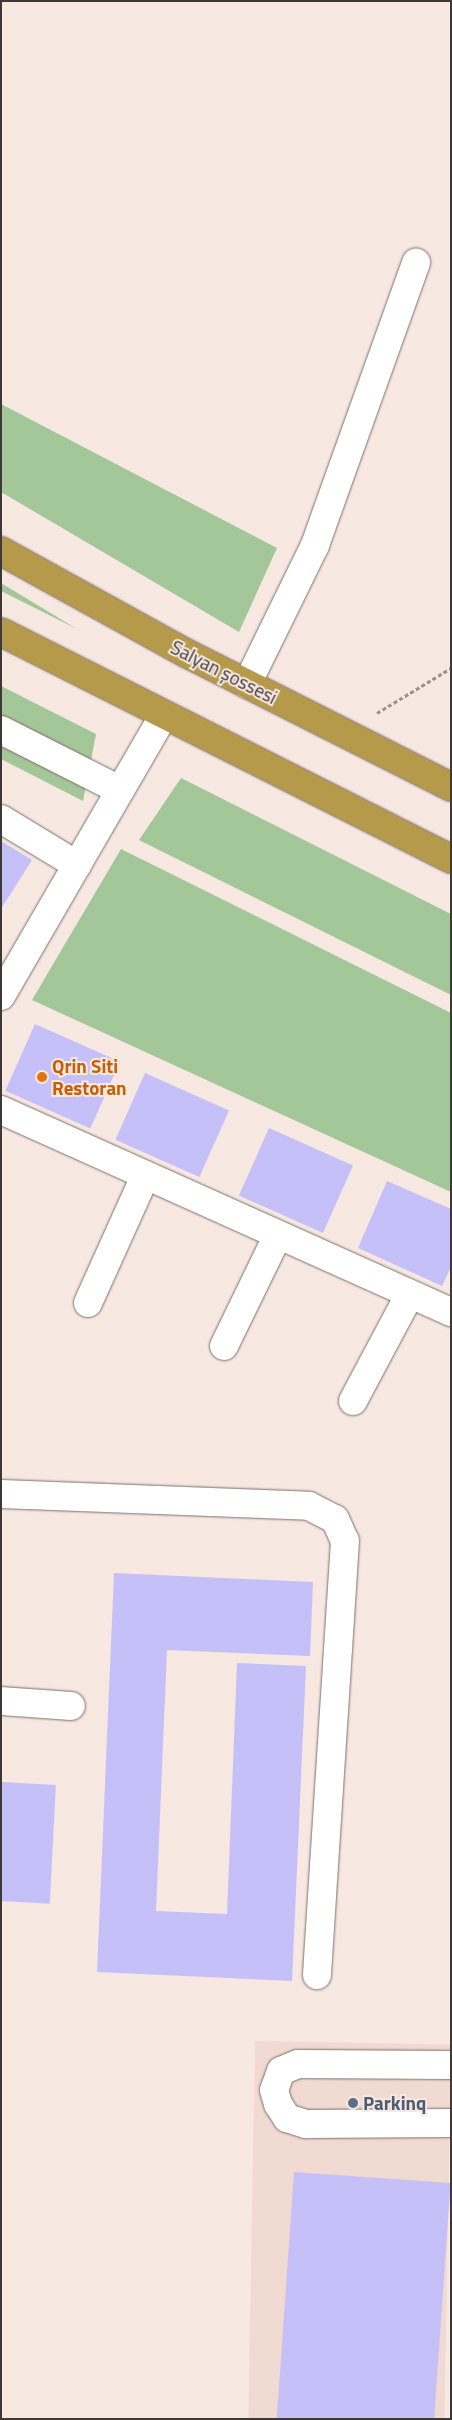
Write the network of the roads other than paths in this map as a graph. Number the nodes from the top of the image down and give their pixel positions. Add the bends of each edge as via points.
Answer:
1 (416, 263) dead end
2 (1, 551) edge
3 (1, 632) edge
4 (247, 684) junction
5 (164, 715) junction
6 (1, 730) edge
7 (451, 787) edge
8 (120, 790) junction
9 (1, 819) edge
10 (451, 859) edge
11 (77, 865) junction
12 (1, 996) edge
13 (1, 1110) edge
14 (145, 1176) junction
15 (278, 1235) junction
16 (410, 1294) junction
17 (88, 1303) dead end
18 (451, 1312) edge
19 (224, 1346) dead end
20 (353, 1401) dead end
21 (1, 1494) edge
22 (1, 1701) edge
23 (71, 1706) dead end
24 (317, 1975) dead end
25 (451, 2065) edge
26 (451, 2122) edge

1 - 4 lane via 315,545
2 - 4 highway, Salyan şossesi
3 - 5 highway
4 - 7 highway, Salyan şossesi
5 - 8 lane
5 - 10 highway
6 - 8 lane
8 - 11 lane
9 - 11 lane
11 - 12 lane
13 - 14 lane
14 - 15 lane
14 - 17 lane
15 - 16 lane
15 - 19 lane
16 - 18 lane
16 - 20 lane
21 - 24 lane via 309,1506 335,1519 345,1541
22 - 23 lane
25 - 26 lane via 298,2064 281,2070 274,2090 287,2118 306,2124

